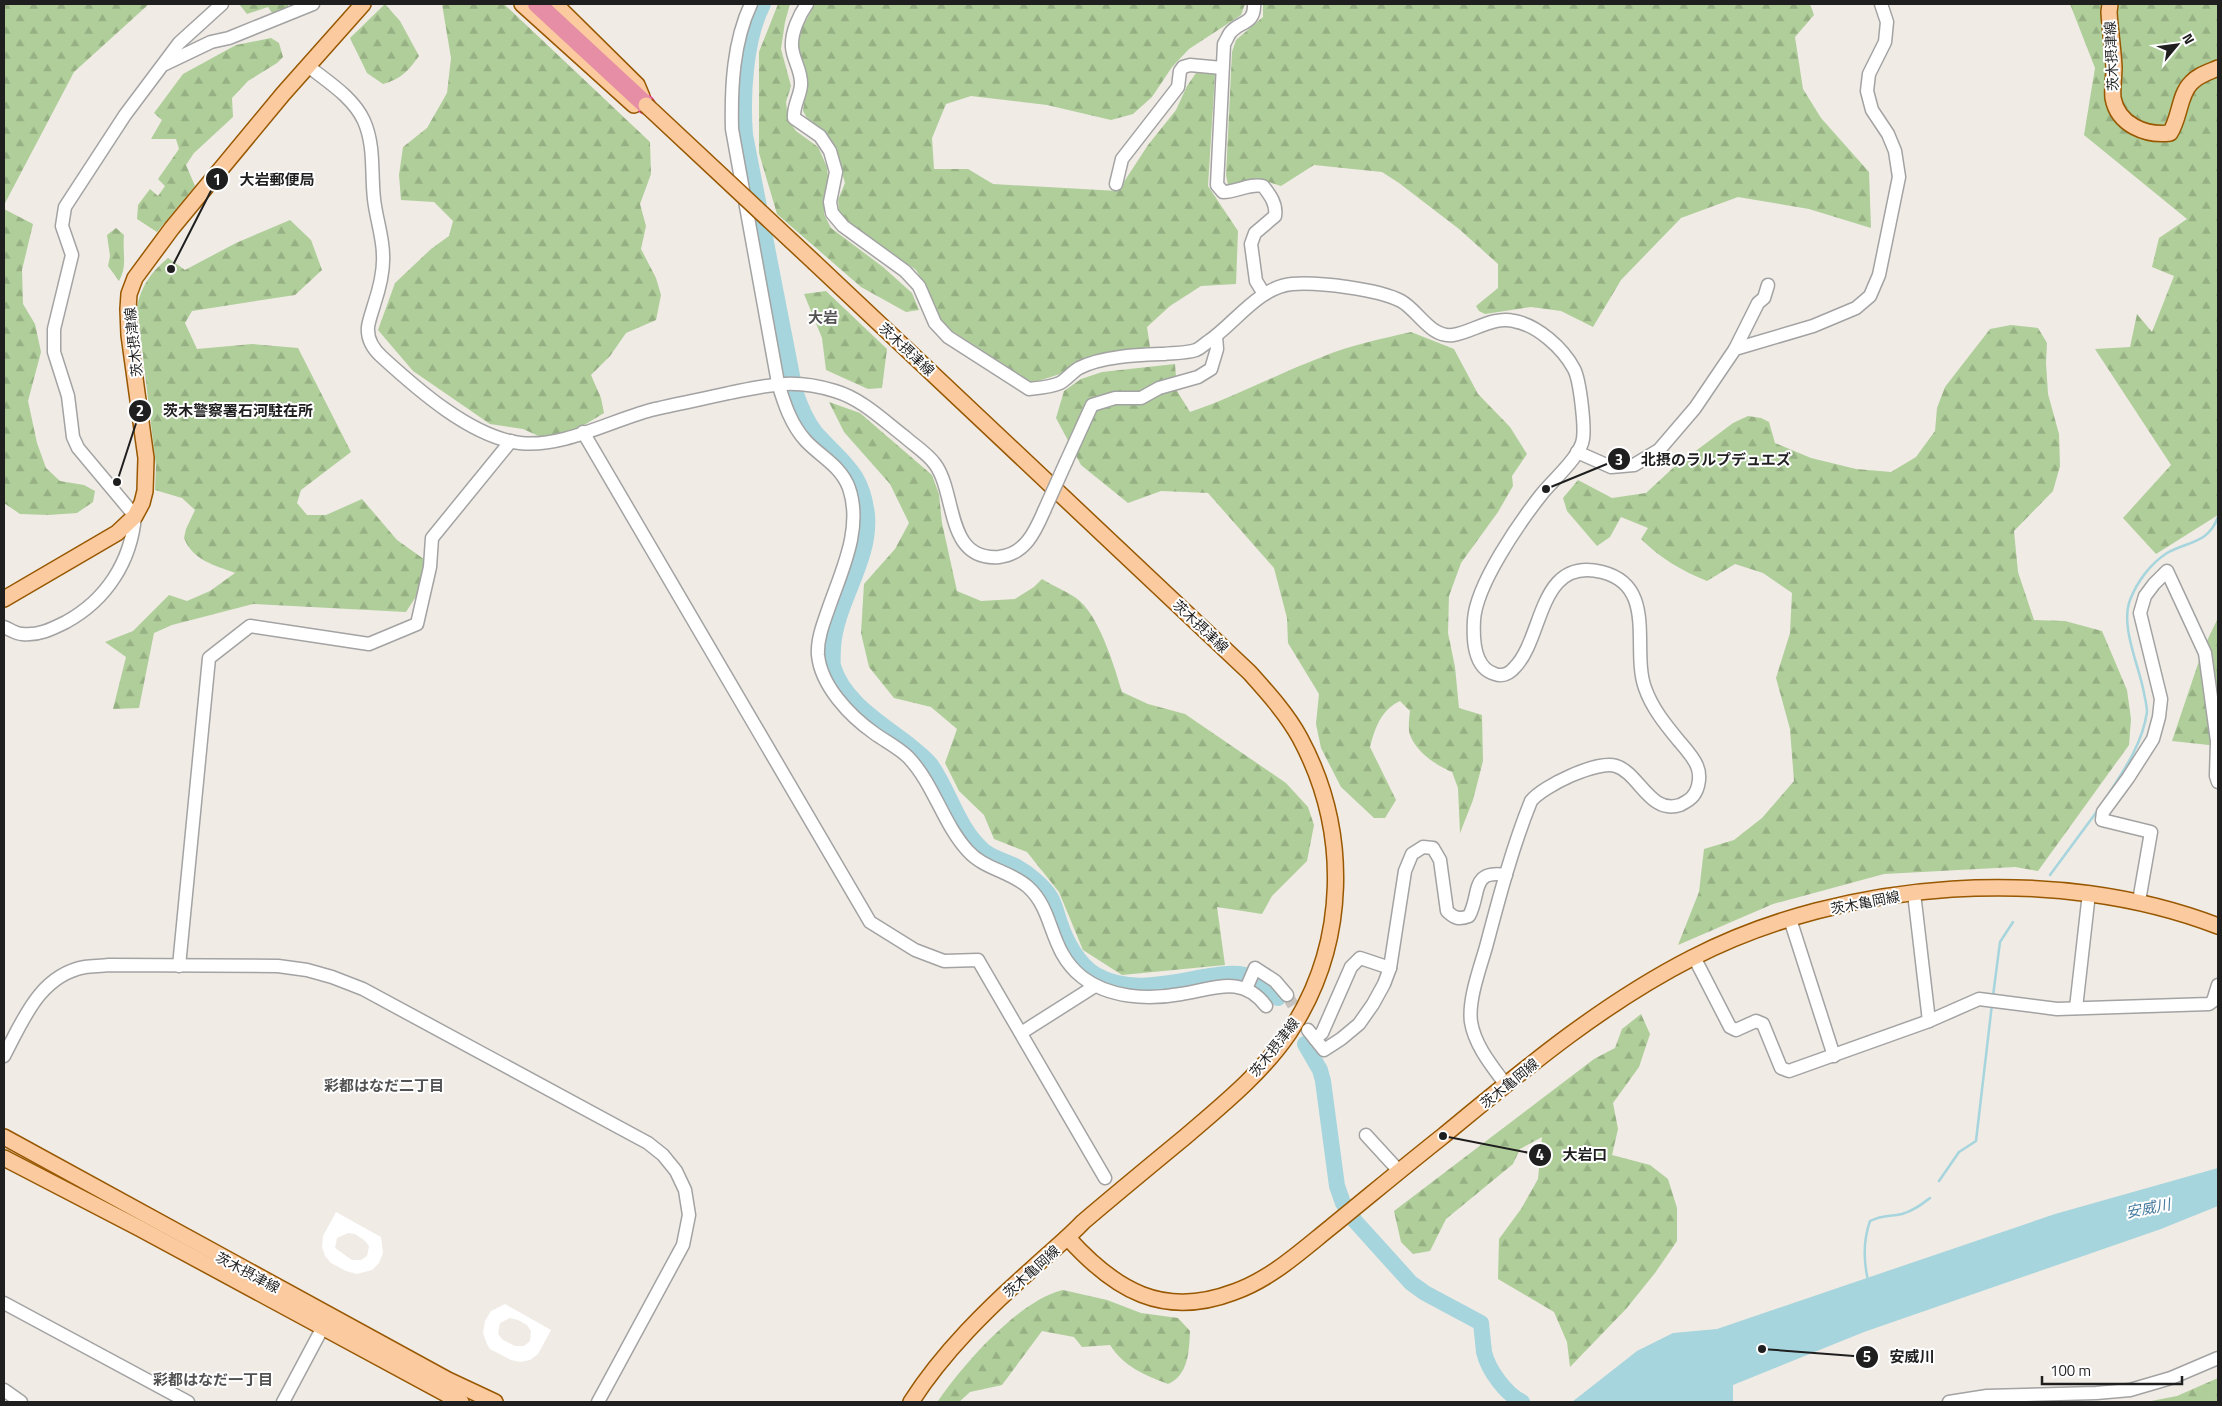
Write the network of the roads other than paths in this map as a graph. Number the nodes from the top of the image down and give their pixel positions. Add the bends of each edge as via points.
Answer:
1 (222, 4) edge
2 (313, 4) edge
3 (363, 4) edge
4 (522, 4) edge
5 (537, 4) edge
6 (555, 4) edge
7 (751, 4) edge
8 (807, 4) edge
9 (1254, 4) edge
10 (1881, 4) edge
11 (2110, 4) edge
12 (581, 44) junction
13 (162, 66) junction
14 (308, 66) junction
15 (1222, 68) junction
16 (2218, 68) edge
17 (646, 105) joint
18 (716, 169) junction
19 (1116, 184) dead end
20 (1768, 285) dead end
21 (1264, 294) junction
22 (1216, 336) junction
23 (1735, 349) junction
24 (781, 383) junction
25 (583, 432) junction
26 (511, 441) junction
27 (1577, 452) junction
28 (135, 516) junction
29 (4, 599) edge
30 (4, 627) edge
31 (2218, 782) edge
32 (1506, 875) junction
33 (1914, 893) junction
34 (2088, 893) junction
35 (2139, 901) junction
36 (1790, 919) junction
37 (2218, 926) edge
38 (1694, 957) junction
39 (179, 966) junction
40 (1390, 968) junction
41 (2218, 985) edge
42 (1095, 986) junction
43 (1247, 988) junction
44 (1287, 995) tunnel mouth
45 (1266, 1006) dead end
46 (2076, 1008) junction
47 (1929, 1021) junction
48 (1021, 1033) junction
49 (4, 1056) edge
50 (1834, 1056) junction
51 (1506, 1085) junction
52 (1366, 1135) dead end
53 (4, 1137) edge
54 (4, 1158) edge
55 (1399, 1172) junction
56 (1105, 1178) dead end
57 (1068, 1238) junction
58 (4, 1303) edge
59 (323, 1327) junction
60 (2216, 1359) edge
61 (4, 1390) edge
62 (21, 1402) edge
63 (188, 1402) edge
64 (283, 1402) edge
65 (461, 1402) edge
66 (495, 1402) edge
67 (598, 1402) edge
68 (911, 1402) edge
69 (1949, 1402) edge

1 - 13 street via 179,43
2 - 13 street via 229,38 211,42
3 - 14 main road, 茨木摂津線
4 - 12 main road
5 - 12 highway
6 - 12 main road
7 - 24 street via 738,38 731,100 732,129
8 - 22 street via 797,24 792,47 801,83 793,108 794,118 820,136 830,151 836,172 830,202 832,213 843,226 905,271 919,286 935,323 948,337 1029,389 1058,384 1079,368 1102,361 1196,350
9 - 15 street via 1249,20 1230,32 1224,44
10 - 23 street via 1887,22 1885,42 1869,74 1867,92 1872,110 1895,151 1899,177 1879,275 1870,296 1856,308 1812,326
11 - 16 main road, 茨木摂津線 via 2113,96 2116,109 2131,126 2156,134 2170,133 2177,123 2190,83
12 - 17 highway
12 - 18 main road, bridge via 687,150
13 - 28 street via 125,115 65,207 62,226 72,255 54,329 54,352 68,396 73,437 78,448
14 - 26 street via 351,100 364,120 371,143 373,199 383,255 380,288 368,328 370,341 378,353 423,393 479,430
14 - 28 main road, 茨木摂津線 via 172,228 135,278 129,294 129,335 146,458 145,491
15 - 19 street via 1183,67 1178,87 1122,159
15 - 21 street via 1217,185 1223,192 1254,184 1263,186 1276,209 1275,216 1255,233 1251,244 1256,281
17 - 18 main road, 茨木摂津線, bridge
18 - 57 main road, 茨木摂津線, bridge via 1249,672 1299,736 1324,797 1336,864 1335,909 1317,979 1298,1017 1288,1034 1244,1084
20 - 23 street
21 - 22 street
21 - 27 street via 1292,284 1372,291 1404,302 1442,334 1452,335 1496,321 1513,320 1535,329 1566,356 1577,372 1583,442
22 - 24 street, bridge via 1217,349 1211,369 1198,377 1159,388 1141,398 1115,398 1092,405 1034,535 1015,552 1004,556 993,557 971,550 959,537 944,479 929,457 865,405 839,392 814,385
23 - 27 street via 1695,408 1659,450 1634,465 1611,467
24 - 25 street via 650,410
24 - 42 street via 788,413 806,441 835,465 849,487 854,508 854,529 819,644 818,656 829,686 858,720 907,756 918,769 969,853 1019,880 1032,891 1042,905 1064,957 1073,969
25 - 26 street via 549,442
25 - 48 street via 870,922 894,939 944,961 978,960
26 - 39 street via 432,538 430,567 418,624 369,644 250,626 208,658
27 - 32 street via 1540,496 1486,579 1474,621 1479,661 1492,674 1500,676 1520,663 1545,600 1554,586 1567,576 1592,570 1618,578 1632,594 1640,613 1640,661 1644,685 1661,719 1698,767 1699,784 1695,795 1673,807 1660,804 1628,773 1612,764 1552,783 1531,801
28 - 29 main road, 茨木摂津線 via 117,533
28 - 30 street via 134,529 117,576 90,607 47,632 21,634
31 - 35 street via 2217,741 2205,653 2168,571 2145,596 2140,612 2160,691 2159,717 2153,739 2103,812 2102,820 2151,832
32 - 40 street via 1492,872 1482,878 1478,883 1474,908 1469,916 1460,919 1447,911 1440,860 1433,848 1423,847 1412,854 1405,871
32 - 51 street via 1474,991 1471,1021 1485,1055
33 - 34 main road, 茨木亀岡線 via 1983,888
33 - 36 main road, 茨木亀岡線 via 1858,902
33 - 47 street
34 - 35 main road, 茨木亀岡線
34 - 46 street
35 - 37 main road, 茨木亀岡線
36 - 38 main road, 茨木亀岡線
36 - 50 street
38 - 50 street via 1730,1027 1736,1030 1756,1021 1763,1024 1781,1068 1789,1072
38 - 51 main road, 茨木亀岡線 via 1606,1009
39 - 49 street via 84,967 64,975 32,1003
39 - 67 street via 278,966 307,970 364,989 648,1143 663,1155 685,1190 689,1215 684,1245
40 - 40 street via 1360,958 1350,967 1322,1033 1311,1035 1324,1050 1358,1024 1373,1004
41 - 46 street via 2209,1004
42 - 43 street via 1128,996 1178,995 1230,986
42 - 48 street
43 - 44 street via 1255,968 1282,986
43 - 45 street
46 - 47 street via 2058,1009 1979,999
47 - 50 street
48 - 56 street
51 - 55 main road, 茨木亀岡線
52 - 55 street
53 - 66 main road, 茨木摂津線 via 448,1380
54 - 59 main road, 茨木摂津線
55 - 57 main road, 茨木亀岡線 via 1260,1281 1217,1298 1171,1302 1125,1288 1099,1270
57 - 68 main road, 茨木亀岡線 via 964,1335 926,1379
58 - 63 street
59 - 64 street
59 - 65 main road, 茨木摂津線
60 - 69 street via 2153,1384 2122,1391 1987,1396
61 - 62 street

